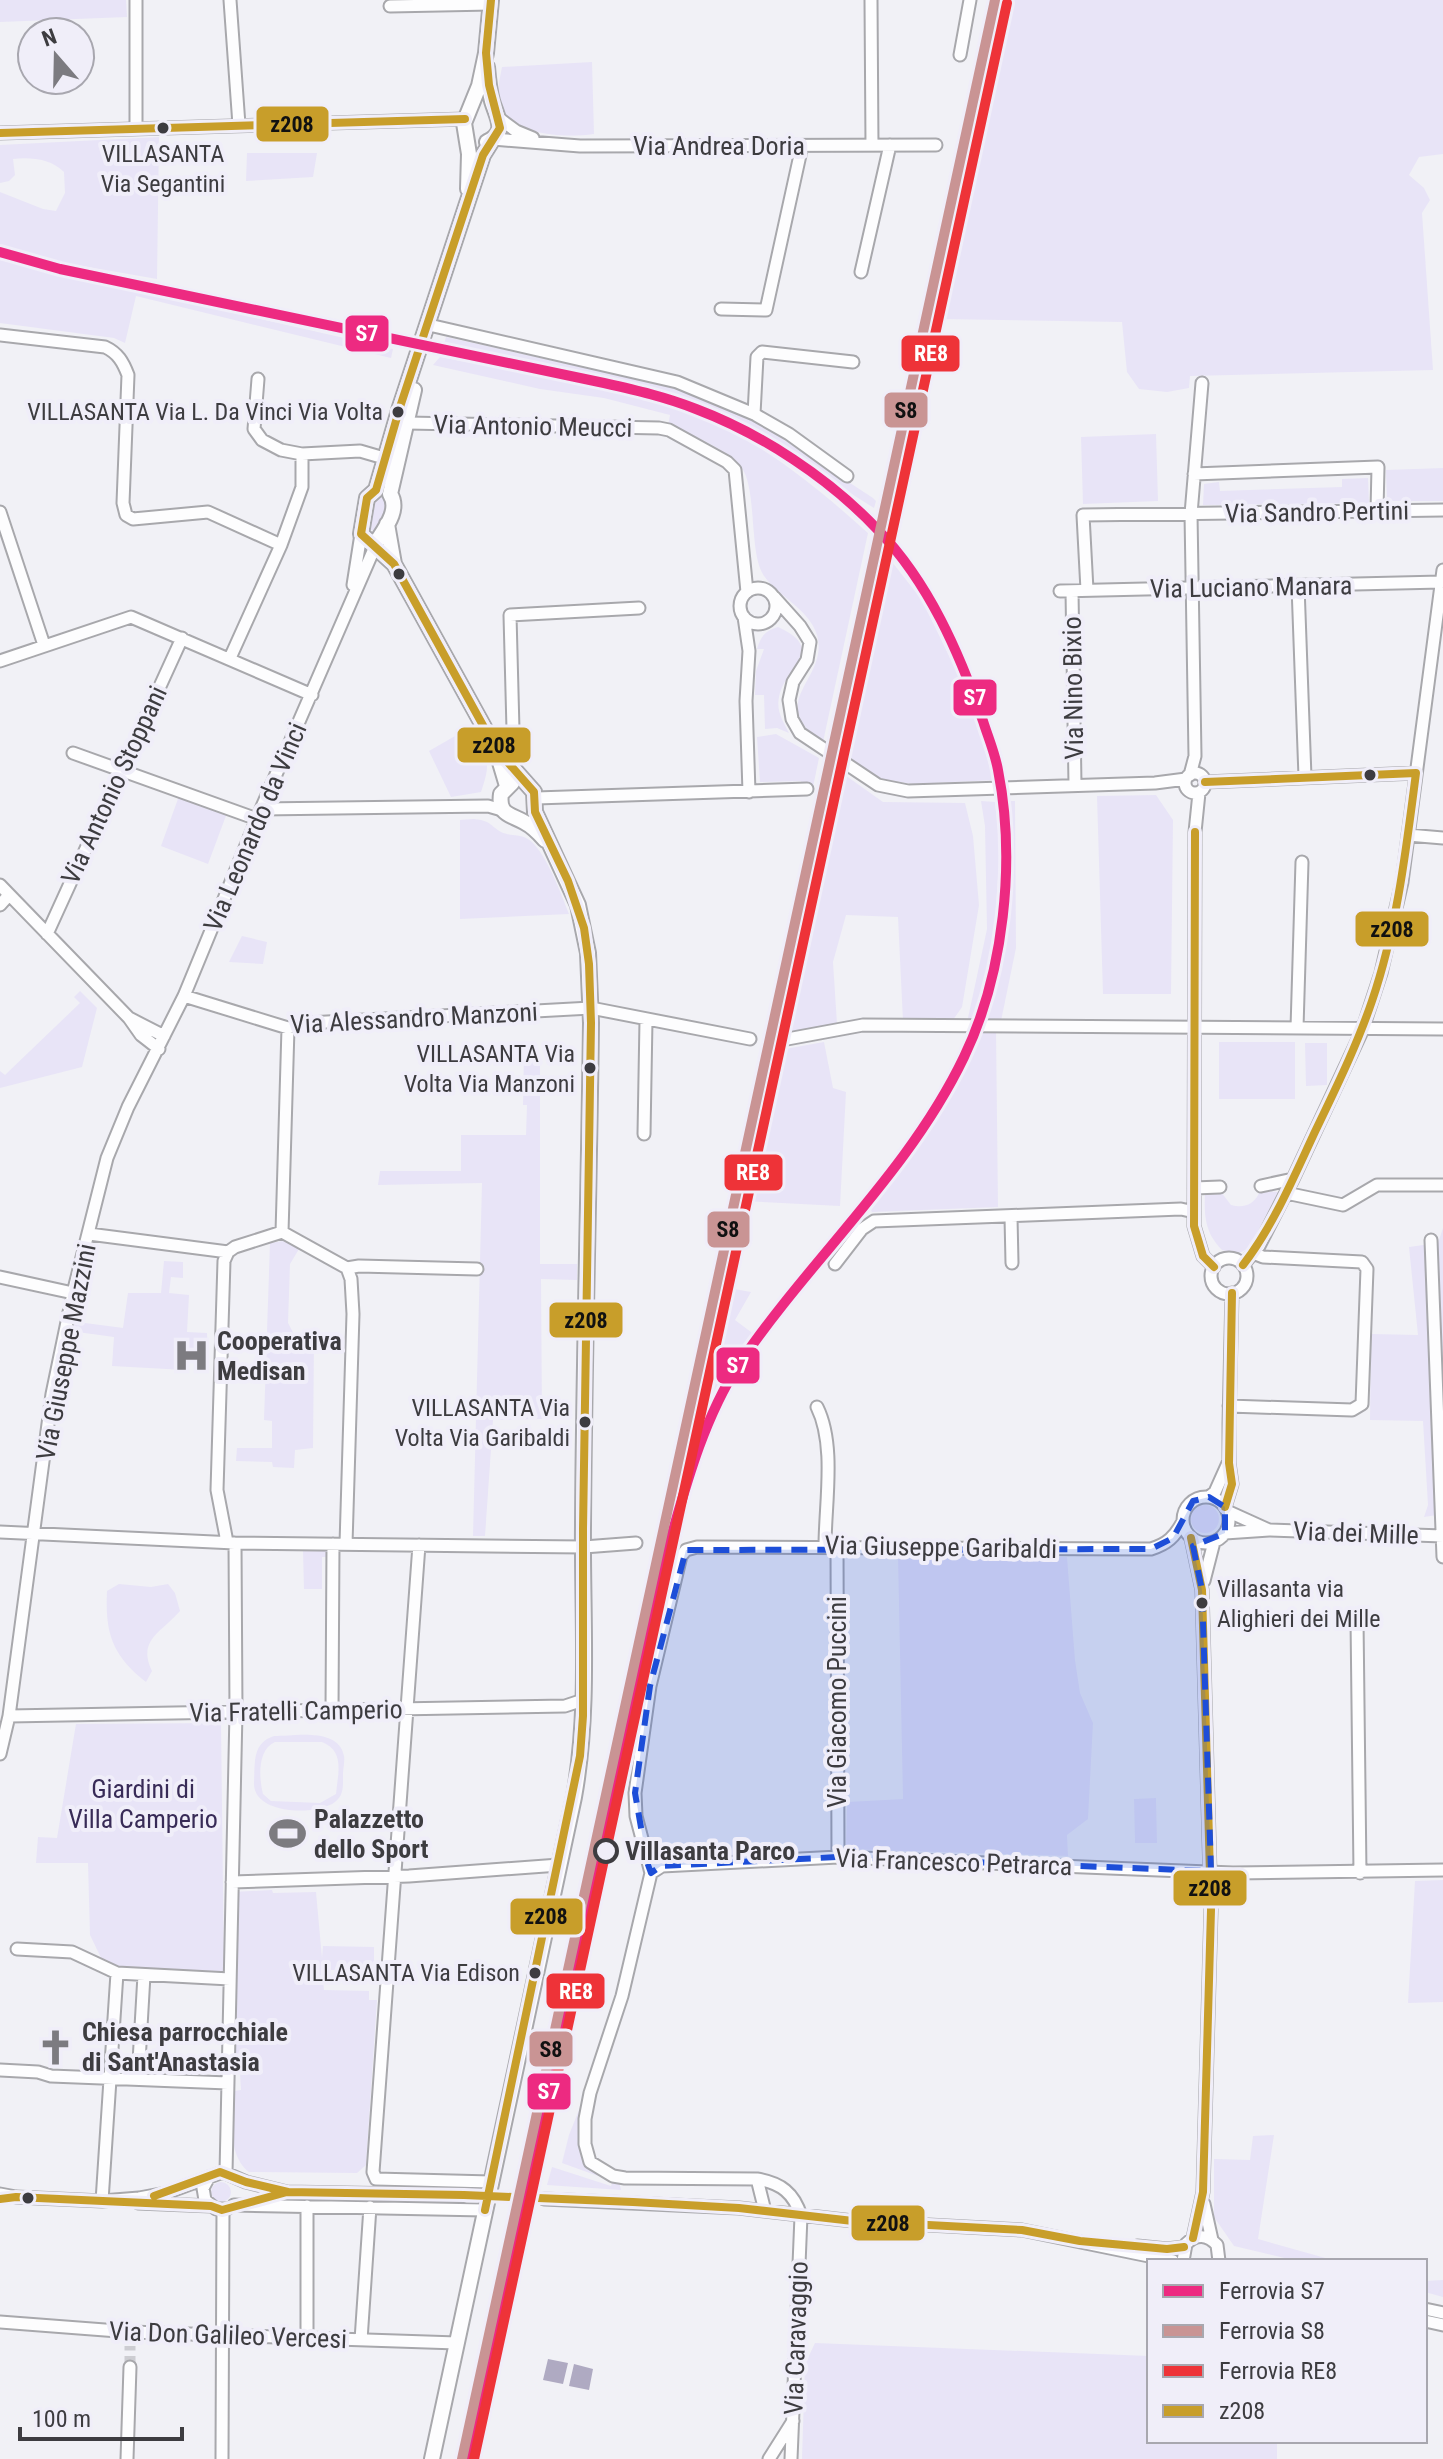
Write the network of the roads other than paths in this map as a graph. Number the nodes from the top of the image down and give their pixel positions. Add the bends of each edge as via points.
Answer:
1 (136, 0) edge
2 (230, 0) edge
3 (871, 0) edge
4 (970, 0) edge
5 (491, 2) edge
6 (390, 6) dead end
7 (486, 53) junction
8 (960, 55) dead end
9 (498, 116) junction
10 (466, 120) junction
11 (239, 125) junction
12 (136, 128) junction
13 (0, 133) edge
14 (493, 139) junction
15 (549, 144) junction
16 (872, 145) junction
17 (890, 145) junction
18 (936, 145) dead end
19 (802, 146) junction
20 (462, 221) junction
21 (861, 272) dead end
22 (721, 309) dead end
23 (428, 328) junction
24 (0, 335) edge
25 (853, 362) dead end
26 (258, 379) dead end
27 (1202, 383) dead end
28 (754, 414) junction
29 (407, 423) junction
30 (302, 454) junction
31 (391, 460) junction
32 (1194, 474) junction
33 (847, 476) dead end
34 (383, 492) junction
35 (1443, 510) edge
36 (1377, 511) junction
37 (0, 512) edge
38 (1191, 514) junction
39 (387, 524) junction
40 (371, 541) junction
41 (281, 545) junction
42 (394, 564) junction
43 (1442, 576) edge
44 (1298, 586) junction
45 (1193, 588) junction
46 (1087, 590) junction
47 (1066, 591) joint
48 (747, 592) junction
49 (774, 597) junction
50 (349, 605) junction
51 (639, 608) dead end
52 (744, 617) junction
53 (792, 620) junction
54 (765, 623) junction
55 (182, 638) junction
56 (44, 645) junction
57 (749, 651) junction
58 (230, 658) junction
59 (0, 661) edge
60 (312, 695) junction
61 (515, 733) junction
62 (495, 747) junction
63 (73, 753) dead end
64 (514, 768) junction
65 (121, 769) junction
66 (1416, 773) junction
67 (1305, 777) junction
68 (1194, 783) junction
69 (1075, 785) junction
70 (507, 786) junction
71 (807, 789) dead end
72 (749, 792) junction
73 (533, 797) junction
74 (502, 810) junction
75 (259, 814) junction
76 (519, 819) junction
77 (1408, 835) junction
78 (1443, 838) edge
79 (550, 847) junction
80 (1302, 862) dead end
81 (0, 885) edge
82 (9, 895) junction
83 (0, 905) edge
84 (47, 934) junction
85 (184, 996) junction
86 (591, 1008) junction
87 (129, 1018) junction
88 (646, 1020) junction
89 (288, 1028) junction
90 (1297, 1028) junction
91 (1195, 1029) junction
92 (1443, 1029) edge
93 (1362, 1031) junction
94 (164, 1036) junction
95 (750, 1039) dead end
96 (782, 1040) dead end
97 (159, 1049) junction
98 (644, 1134) dead end
99 (1293, 1179) junction
100 (1443, 1185) edge
101 (1261, 1186) dead end
102 (1220, 1187) dead end
103 (1194, 1188) junction
104 (1286, 1193) junction
105 (1194, 1212) junction
106 (1011, 1217) junction
107 (282, 1232) junction
108 (89, 1234) junction
109 (1431, 1240) dead end
110 (228, 1252) junction
111 (1253, 1253) junction
112 (1012, 1263) dead end
113 (835, 1264) dead end
114 (1243, 1265) junction
115 (1214, 1267) junction
116 (347, 1268) junction
117 (477, 1269) dead end
118 (0, 1277) edge
119 (73, 1293) junction
120 (1232, 1293) junction
121 (1229, 1406) junction
122 (817, 1407) dead end
123 (1229, 1463) junction
124 (1209, 1497) junction
125 (1226, 1509) junction
126 (1183, 1521) junction
127 (1269, 1530) junction
128 (0, 1532) edge
129 (1225, 1533) junction
130 (35, 1534) junction
131 (1442, 1536) edge
132 (1191, 1538) junction
133 (231, 1542) junction
134 (1214, 1542) junction
135 (636, 1543) dead end
136 (333, 1544) junction
137 (346, 1544) junction
138 (419, 1545) junction
139 (831, 1546) junction
140 (584, 1547) junction
141 (1443, 1557) edge
142 (1202, 1590) junction
143 (1357, 1619) dead end
144 (583, 1700) junction
145 (406, 1708) junction
146 (332, 1710) junction
147 (236, 1712) junction
148 (9, 1716) junction
149 (0, 1754) edge
150 (838, 1857) junction
151 (559, 1865) junction
152 (1443, 1870) edge
153 (1211, 1871) junction
154 (651, 1873) junction
155 (1360, 1873) junction
156 (394, 1876) junction
157 (232, 1882) junction
158 (17, 1949) dead end
159 (117, 1973) junction
160 (144, 1975) junction
161 (230, 1979) junction
162 (0, 2070) edge
163 (111, 2079) junction
164 (138, 2079) junction
165 (228, 2083) junction
166 (230, 2175) junction
167 (209, 2177) junction
168 (757, 2179) junction
169 (491, 2182) junction
170 (287, 2192) junction
171 (1203, 2192) junction
172 (464, 2195) tunnel mouth
173 (0, 2197) edge
174 (544, 2199) tunnel mouth
175 (108, 2201) junction
176 (307, 2206) junction
177 (223, 2207) junction
178 (370, 2207) junction
179 (485, 2210) junction
180 (765, 2211) junction
181 (801, 2216) junction
182 (1212, 2240) junction
183 (1080, 2241) junction
184 (1188, 2243) junction
185 (1220, 2258) edge
186 (1164, 2259) edge
187 (1184, 2259) edge
188 (0, 2322) edge
189 (131, 2332) junction
190 (223, 2335) junction
191 (307, 2338) junction
192 (361, 2340) junction
193 (457, 2343) junction
194 (130, 2346) tunnel mouth
195 (130, 2367) tunnel mouth
196 (793, 2420) junction
197 (127, 2459) edge
198 (222, 2459) edge
199 (432, 2459) edge
200 (769, 2459) edge
201 (791, 2459) edge

1 - 12 street
2 - 11 street
3 - 16 street
4 - 8 street
5 - 6 street
5 - 7 main road
7 - 9 main road
7 - 10 main road
9 - 10 main road via 484,106 476,107
9 - 14 main road
9 - 15 street, Via Andrea Doria via 516,131
10 - 11 street
10 - 14 main road via 477,142
10 - 20 main road via 470,170
11 - 12 street
12 - 13 street
14 - 15 street, Via Andrea Doria
14 - 20 main road
15 - 19 street, Via Andrea Doria
16 - 17 street, Via Andrea Doria
16 - 19 street, Via Andrea Doria
17 - 18 street, Via Andrea Doria
17 - 21 street
19 - 22 street via 766,310
20 - 23 main road
23 - 28 street via 660,376
23 - 29 main road
23 - 31 main road
24 - 41 street via 105,347 118,356 128,375 126,515 133,519 208,512
25 - 28 street via 762,352 757,357
26 - 30 street via 254,429 281,450
27 - 32 street
28 - 33 street
29 - 31 main road
29 - 48 street, Via Antonio Meucci via 659,428 675,433 735,470
30 - 31 street via 360,451
30 - 41 street via 302,487
31 - 34 main road
32 - 36 street via 1378,467
32 - 38 street
34 - 39 main road via 394,502
34 - 40 main road via 367,498
35 - 36 street, Via Sandro Pertini
36 - 38 street, Via Sandro Pertini
37 - 56 street
38 - 45 street
38 - 46 street, Via Sandro Pertini via 1083,515
39 - 40 main road
39 - 42 main road
40 - 42 main road
40 - 50 street, Via Leonardo da Vinci
40 - 50 street, Via Leonardo da Vinci
41 - 58 street
42 - 62 main road
43 - 44 street, Via Luciano Manara
43 - 66 street
44 - 45 street, Via Luciano Manara
44 - 67 street
45 - 46 street, Via Luciano Manara
45 - 68 street
46 - 47 street, Via Luciano Manara
47 - 69 street, Via Nino Bixio
48 - 49 street via 762,588
48 - 52 street via 740,606
49 - 53 street
49 - 54 street via 776,612
50 - 60 street, Via Leonardo da Vinci
51 - 61 street via 510,615
52 - 54 street
52 - 57 street
53 - 54 street
53 - 69 street via 807,635 810,647 790,690 796,726 878,785 908,791
54 - 57 street
55 - 56 street via 131,617
55 - 58 street
55 - 65 street, Via Antonio Stoppani
56 - 59 street
57 - 72 street
58 - 60 street
60 - 75 street, Via Leonardo da Vinci
61 - 62 street
61 - 64 street
62 - 64 main road
62 - 70 main road
63 - 65 street
64 - 73 main road
65 - 75 street
65 - 84 street, Via Antonio Stoppani
66 - 67 street
66 - 77 street
67 - 68 street
68 - 69 street
68 - 91 street
70 - 73 main road via 517,782
70 - 74 main road via 500,798
71 - 72 street
72 - 73 street
73 - 76 main road via 529,815
73 - 79 main road
74 - 75 street via 488,806
74 - 76 main road
75 - 85 street, Via Leonardo da Vinci
76 - 79 main road
77 - 78 street
77 - 93 street via 1381,973
79 - 86 main road via 584,928
80 - 90 street
81 - 82 street
82 - 83 street
82 - 84 street
84 - 87 street
85 - 89 street, Via Alessandro Manzoni
85 - 94 street, Via Leonardo da Vinci
86 - 88 street, Via Alessandro Manzoni
86 - 89 street, Via Alessandro Manzoni
86 - 140 main road
87 - 94 street
87 - 97 street
88 - 95 street, Via Alessandro Manzoni
88 - 98 street
89 - 107 street
90 - 91 street
90 - 93 street
91 - 96 street via 863,1025
91 - 103 street
92 - 93 street
93 - 99 street
94 - 97 street, Via Leonardo da Vinci
97 - 108 street, Via Giuseppe Mazzini via 128,1107
99 - 101 street
99 - 104 street
100 - 104 street via 1377,1185 1343,1205
102 - 103 street
103 - 105 street
104 - 111 street
105 - 106 street
105 - 115 street via 1197,1241
106 - 112 street
106 - 113 street via 874,1221
107 - 110 street
107 - 116 street
108 - 110 street
108 - 119 street, Via Giuseppe Mazzini
109 - 131 street
110 - 133 street via 217,1490
111 - 114 street
111 - 121 street via 1365,1265 1362,1404 1352,1410
114 - 115 street via 1229,1258
114 - 120 street via 1245,1284
115 - 120 street via 1214,1285
116 - 117 street
116 - 137 street via 353,1314
118 - 119 street
119 - 130 street, Via Giuseppe Mazzini via 52,1394
120 - 121 street
121 - 123 street
122 - 139 street, Via Giacomo Puccini via 828,1448
123 - 124 street
123 - 125 street via 1232,1484
124 - 125 street
124 - 126 street via 1193,1501
125 - 127 street, Via dei Mille
125 - 129 street
126 - 132 street
126 - 139 street, Via Giuseppe Garibaldi via 1173,1538 1151,1549
127 - 129 street, Via dei Mille
127 - 131 street, Via dei Mille
128 - 130 street
129 - 134 street
130 - 133 street
130 - 148 street, Via Giuseppe Mazzini
131 - 141 street
132 - 134 street
132 - 142 street
133 - 136 street
133 - 147 street
134 - 142 street
135 - 140 street
136 - 137 street
136 - 146 street
137 - 138 street
138 - 140 street
138 - 145 street
139 - 150 street, Via Giacomo Puccini
139 - 154 street, Via Giuseppe Garibaldi via 686,1550 650,1686 635,1793
140 - 144 main road
142 - 153 street
143 - 155 street
144 - 145 street, Via Fratelli Camperio via 570,1706
144 - 151 main road via 579,1765
145 - 146 street, Via Fratelli Camperio
145 - 156 street
146 - 147 street, Via Fratelli Camperio
147 - 148 street, Via Fratelli Camperio
147 - 157 street
148 - 149 street, Via Giuseppe Mazzini
150 - 153 street, Via Francesco Petrarca
150 - 154 street, Via Francesco Petrarca via 662,1866
151 - 156 street
151 - 169 main road
152 - 155 street, Via Francesco Petrarca
153 - 155 street, Via Francesco Petrarca
153 - 171 street
154 - 168 street via 622,1996 590,2093 585,2119 590,2162 625,2178
156 - 157 street
156 - 169 street via 373,2175
157 - 161 street
158 - 159 street via 72,1952
159 - 160 street
159 - 163 street
160 - 161 street
160 - 164 street
161 - 165 street
162 - 163 street
163 - 164 street
163 - 175 street
164 - 165 street
165 - 166 street
166 - 167 street via 217,2172
166 - 170 street
166 - 177 street via 240,2193
167 - 175 street via 166,2193
167 - 177 street via 203,2193
168 - 180 street
168 - 181 street via 786,2190
169 - 179 main road
170 - 172 street
170 - 177 street
171 - 182 street
171 - 184 street
173 - 175 street
174 - 180 street
175 - 177 street
176 - 177 street
176 - 178 street
176 - 191 street
177 - 190 street
178 - 179 street
178 - 192 street
179 - 193 main road
180 - 181 street
181 - 183 street via 1022,2230
181 - 196 street, Via Caravaggio
182 - 184 street via 1201,2236
182 - 185 street
183 - 184 street via 1167,2249
183 - 186 street
184 - 187 street
188 - 189 street, Via Don Galileo Vercesi
189 - 190 street, Via Don Galileo Vercesi
189 - 194 street
190 - 191 street, Via Don Galileo Vercesi
190 - 198 street
191 - 192 street, Via Don Galileo Vercesi
192 - 193 street, Via Don Galileo Vercesi
193 - 199 main road
195 - 197 street
196 - 200 street
196 - 201 street, Via Caravaggio

